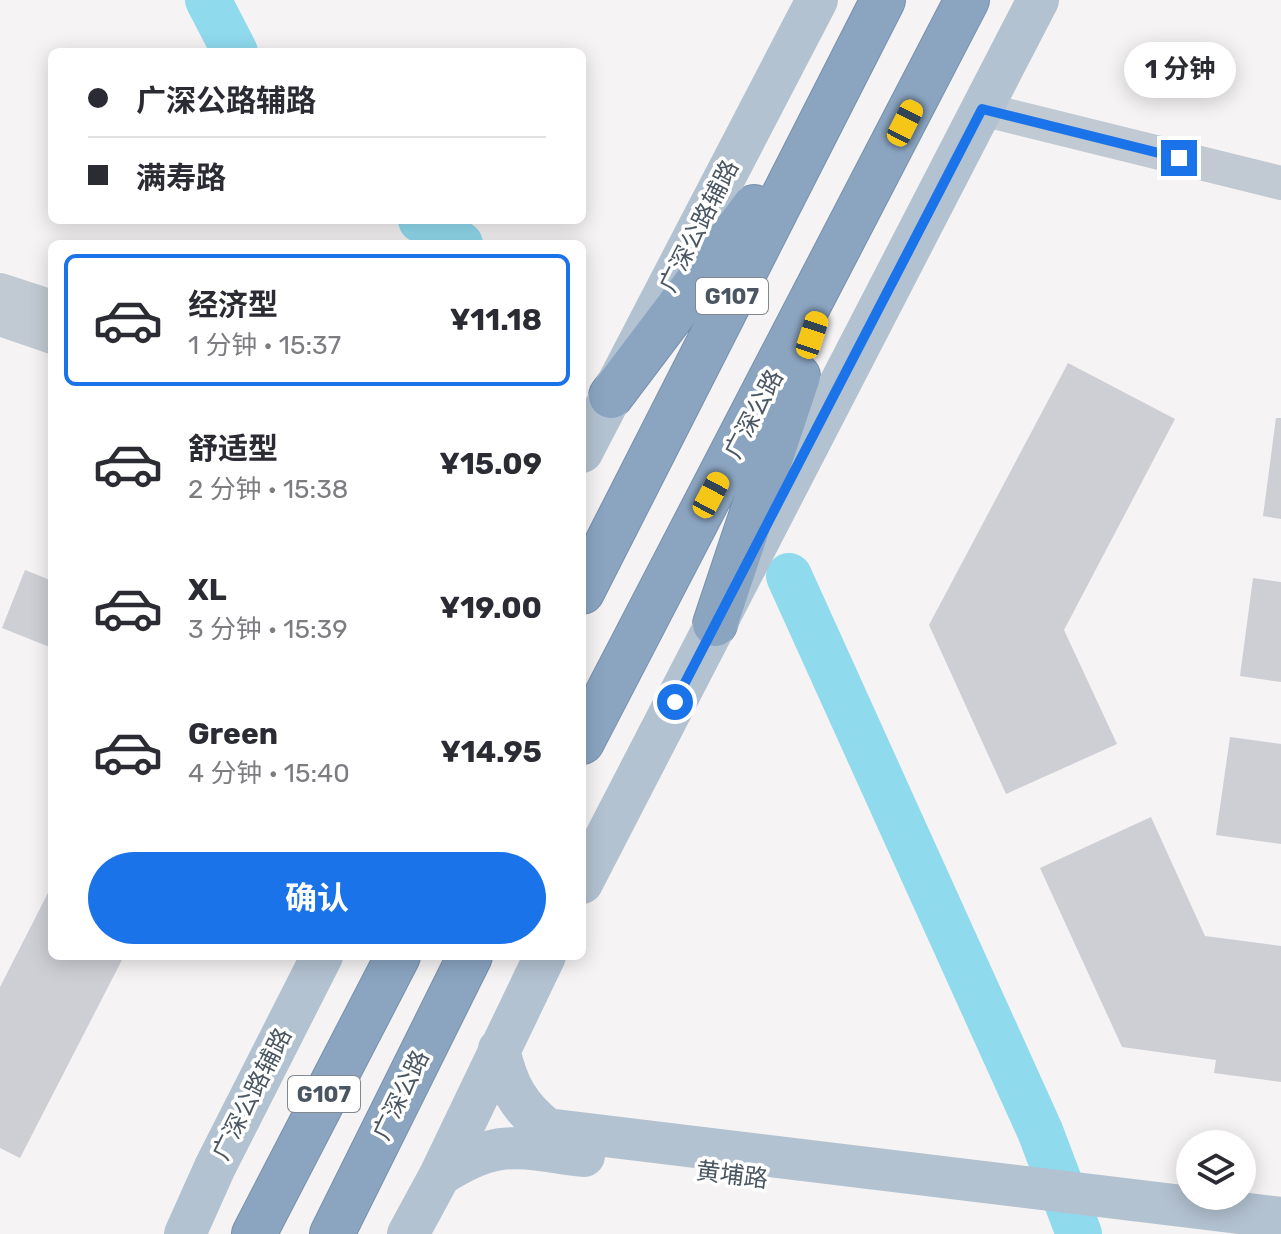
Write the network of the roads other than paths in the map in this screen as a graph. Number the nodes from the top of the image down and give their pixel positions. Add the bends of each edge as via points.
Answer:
1 (817, 0) edge
2 (883, 0) edge
3 (967, 0) edge
4 (1038, 0) edge
5 (982, 109) junction
6 (823, 116) junction
7 (1281, 183) edge
8 (841, 248) junction
9 (0, 290) edge
10 (48, 306) edge
11 (0, 319) edge
12 (48, 336) edge
13 (611, 396) junction
14 (586, 444) edge
15 (586, 584) edge
16 (715, 624) junction
17 (586, 734) edge
18 (586, 875) edge
19 (320, 960) edge
20 (396, 960) edge
21 (468, 960) edge
22 (543, 960) edge
23 (499, 1049) junction
24 (440, 1175) junction
25 (1025, 1199) junction
26 (1119, 1211) junction
27 (1281, 1218) edge
28 (185, 1234) edge
29 (254, 1234) edge
30 (332, 1234) edge
31 (408, 1234) edge
32 (1202, 1234) edge

1 - 13 main road, 广深公路辅路
2 - 6 highway, G107
3 - 8 highway, 广深公路 / G107
4 - 5 main road
5 - 7 street
5 - 16 main road
6 - 13 highway
6 - 15 highway, G107
8 - 16 highway
8 - 17 highway, 广深公路 / G107
9 - 10 street
11 - 12 street
13 - 14 main road, 广深公路辅路
16 - 18 main road
19 - 28 main road, 广深公路辅路
20 - 29 highway, G107
21 - 30 highway, 广深公路 / G107
22 - 23 main road
23 - 24 main road
23 - 25 main road, 黄埔路 via 506,1081 519,1103 547,1129
24 - 25 main road, 黄埔路 via 469,1156 499,1146
24 - 31 main road
25 - 26 main road
26 - 27 main road
26 - 32 main road

